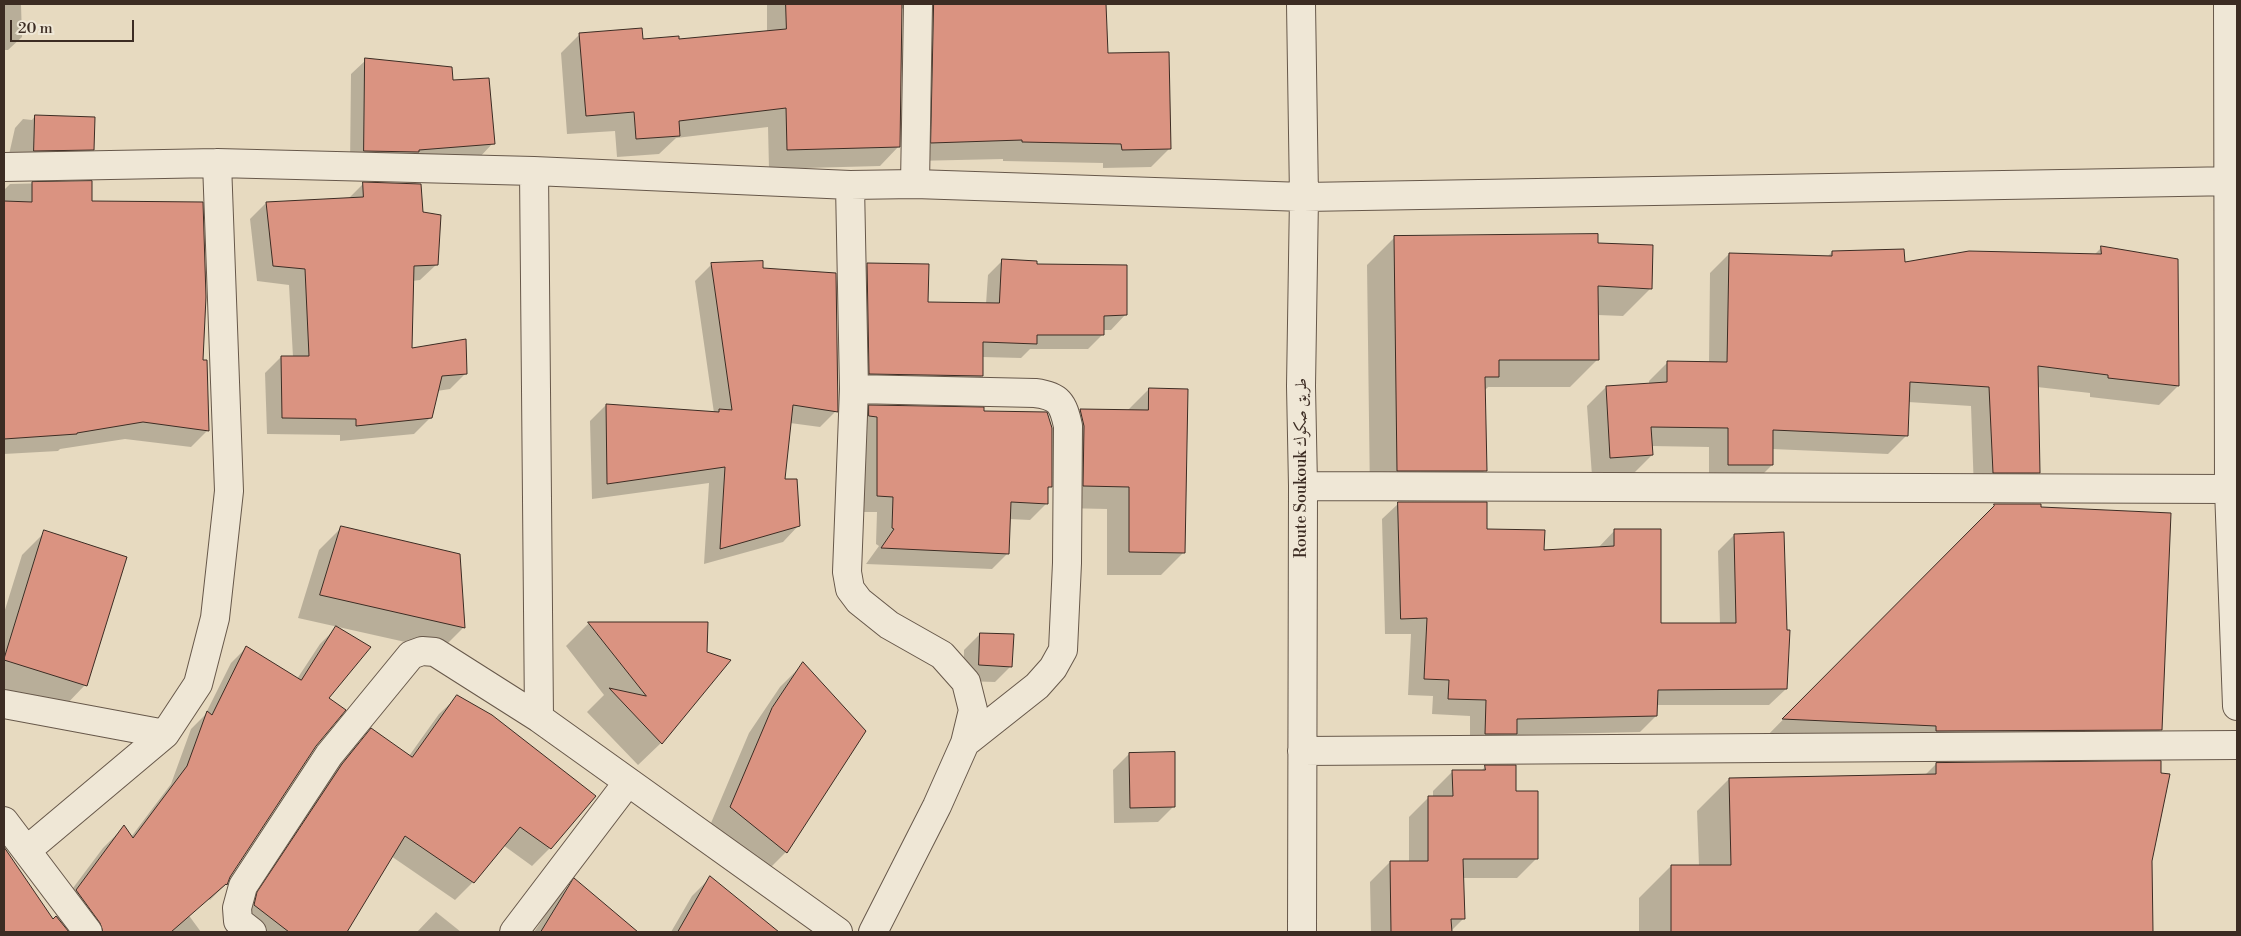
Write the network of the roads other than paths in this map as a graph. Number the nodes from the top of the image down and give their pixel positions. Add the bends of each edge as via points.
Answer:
1 (918, 4) edge
2 (1301, 4) edge
3 (2228, 4) edge
4 (217, 163) junction
5 (4, 167) edge
6 (534, 171) junction
7 (2234, 181) edge
8 (915, 184) junction
9 (850, 185) junction
10 (1304, 197) junction
11 (854, 388) junction
12 (1303, 486) junction
13 (2229, 488) junction
14 (4, 704) edge
15 (2237, 706) edge
16 (539, 718) junction
17 (165, 734) junction
18 (965, 744) junction
19 (2237, 745) edge
20 (1302, 751) junction
21 (628, 782) junction
22 (4, 821) edge
23 (27, 850) junction
24 (88, 932) edge
25 (252, 932) edge
26 (514, 932) edge
27 (838, 932) edge
28 (873, 932) edge
29 (1302, 932) edge

1 - 8 street
2 - 10 street, Route Soukouk طريق صكوك
3 - 7 street
4 - 5 street
4 - 6 street
4 - 17 street via 229,490 214,618 198,684
6 - 9 street
6 - 16 street
7 - 10 street
7 - 13 street
8 - 9 street
8 - 10 street
9 - 11 street
10 - 12 street, Route Soukouk طريق صكوك
11 - 18 street via 847,572 850,589 859,601 889,625 942,655 966,682 973,710
11 - 18 street via 1036,393 1051,395 1064,407 1068,426 1063,650 1037,686
12 - 13 street
12 - 20 street, Route Soukouk طريق صكوك
13 - 15 street
14 - 17 street
16 - 21 street
16 - 25 street via 435,652 422,651 411,655 330,756 243,886 237,908 238,921
17 - 23 street
18 - 28 street
19 - 20 street
20 - 29 street, Route Soukouk طريق صكوك
21 - 26 street
21 - 27 street
22 - 23 street
23 - 24 street

